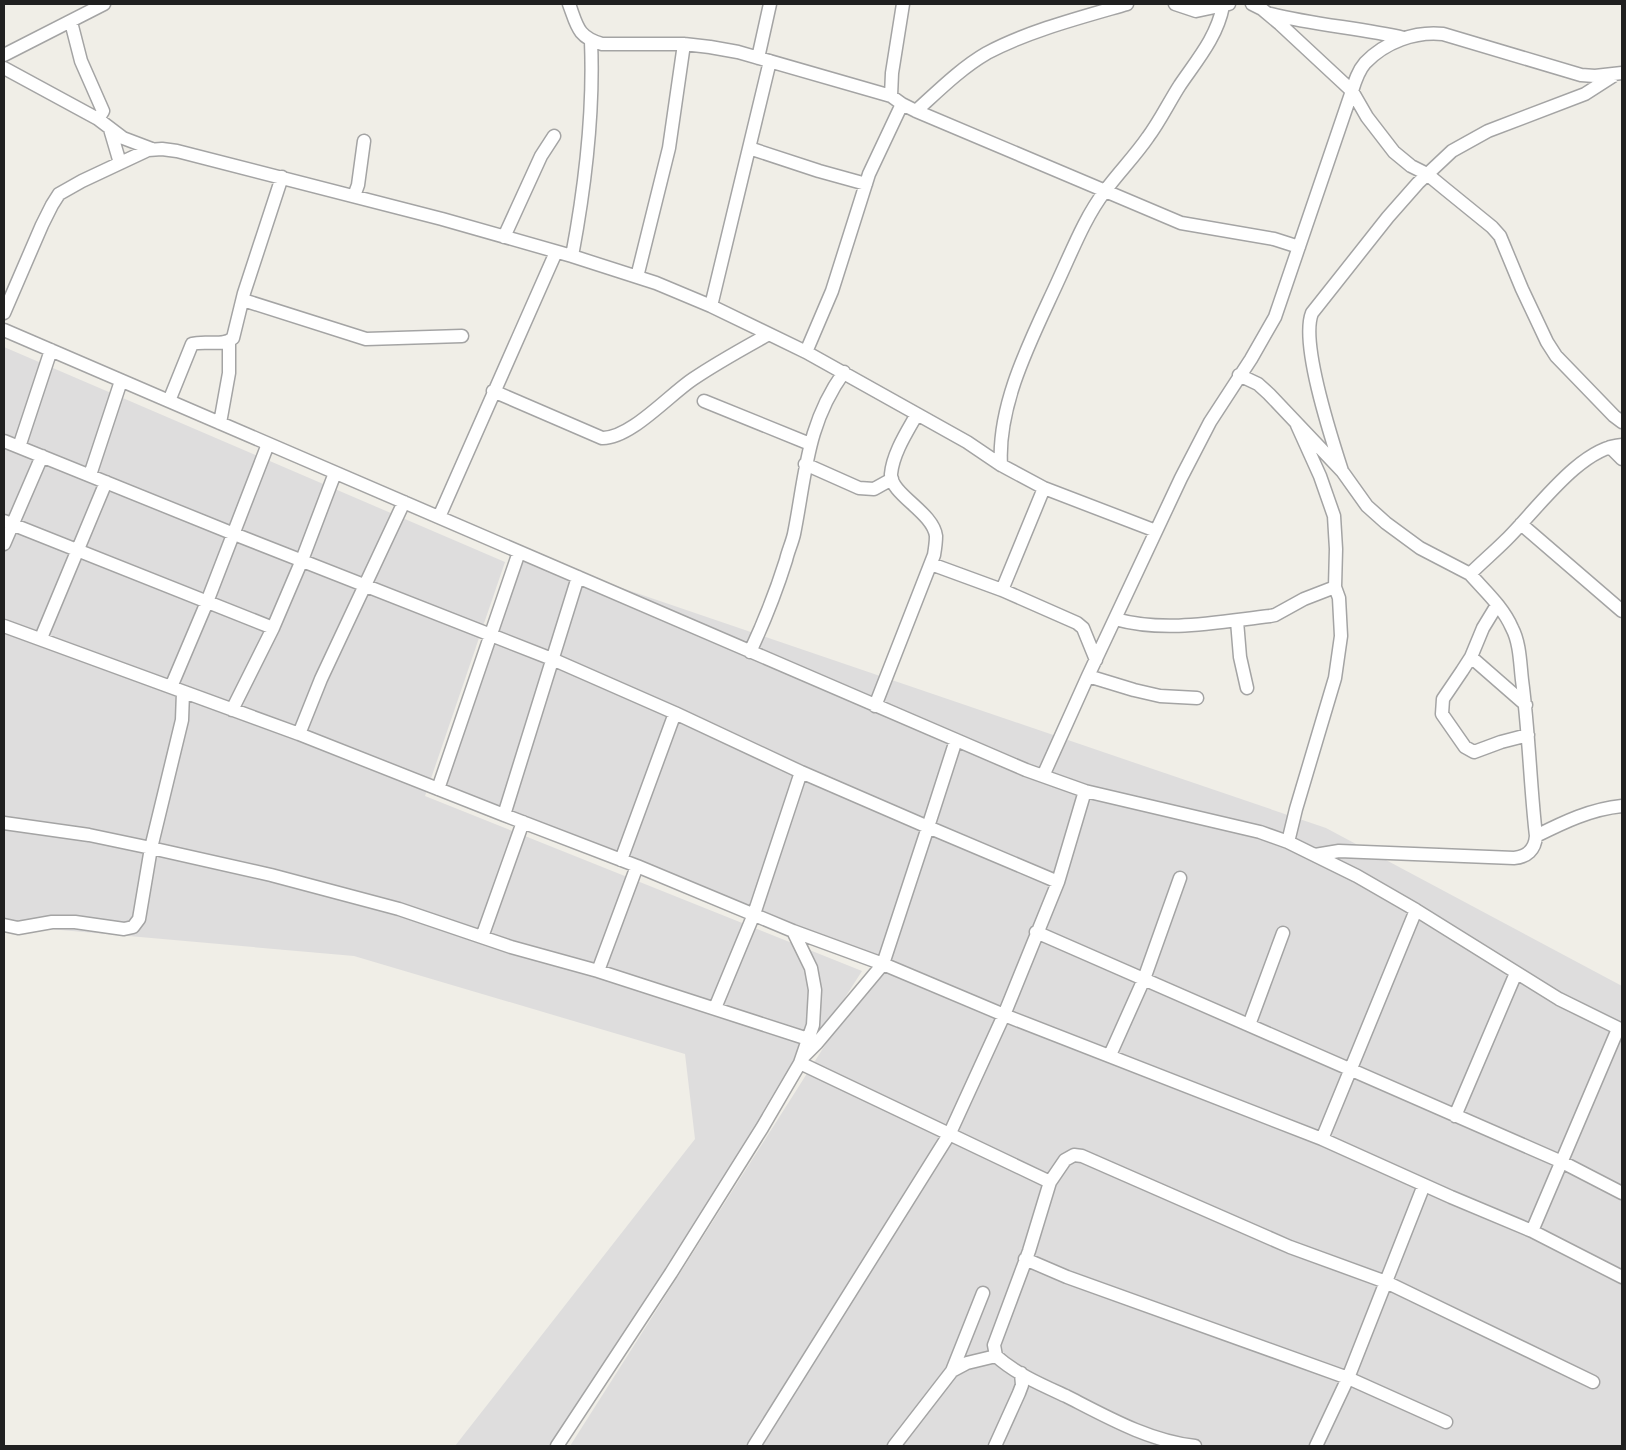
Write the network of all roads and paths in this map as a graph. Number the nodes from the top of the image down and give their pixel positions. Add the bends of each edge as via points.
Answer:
1 (104, 4) edge
2 (569, 4) edge
3 (770, 4) edge
4 (903, 4) edge
5 (1127, 4) edge
6 (1176, 4) edge
7 (1252, 4) edge
8 (1227, 5) edge
9 (1267, 13) junction
10 (70, 22) junction
11 (1404, 38) junction
12 (591, 41) junction
13 (684, 44) junction
14 (4, 56) edge
15 (764, 59) junction
16 (4, 68) edge
17 (1619, 74) edge
18 (1352, 91) junction
19 (891, 96) junction
20 (902, 104) junction
21 (916, 111) junction
22 (98, 119) junction
23 (110, 129) junction
24 (554, 136) dead end
25 (364, 141) dead end
26 (749, 148) junction
27 (152, 149) junction
28 (120, 163) junction
29 (1426, 174) junction
30 (282, 177) junction
31 (866, 184) junction
32 (1105, 192) junction
33 (354, 196) junction
34 (504, 237) junction
35 (1299, 247) junction
36 (556, 252) junction
37 (572, 256) junction
38 (637, 277) junction
39 (243, 300) junction
40 (711, 306) junction
41 (4, 313) edge
42 (4, 330) edge
43 (769, 334) junction
44 (462, 336) dead end
45 (229, 341) junction
46 (51, 350) junction
47 (806, 352) junction
48 (844, 372) junction
49 (1240, 375) junction
50 (121, 381) junction
51 (493, 391) junction
52 (169, 401) junction
53 (704, 401) dead end
54 (917, 414) junction
55 (1622, 422) edge
56 (220, 423) junction
57 (1296, 425) junction
58 (4, 441) edge
59 (268, 444) junction
60 (810, 444) junction
61 (1616, 446) edge
62 (19, 447) junction
63 (42, 456) junction
64 (1622, 459) edge
65 (805, 464) junction
66 (1001, 465) junction
67 (1342, 471) junction
68 (335, 473) junction
69 (90, 475) junction
70 (892, 479) junction
71 (106, 482) junction
72 (1044, 488) junction
73 (404, 502) junction
74 (439, 517) junction
75 (8, 522) edge
76 (1521, 524) junction
77 (1156, 531) junction
78 (234, 534) junction
79 (4, 544) edge
80 (77, 551) junction
81 (519, 552) junction
82 (302, 560) junction
83 (932, 564) junction
84 (1470, 574) junction
85 (578, 578) junction
86 (365, 585) junction
87 (1335, 586) junction
88 (1002, 590) junction
89 (208, 602) junction
90 (1497, 605) junction
91 (1622, 610) edge
92 (1114, 619) junction
93 (1237, 620) junction
94 (4, 626) edge
95 (273, 628) junction
96 (490, 635) junction
97 (40, 638) junction
98 (750, 652) junction
99 (1471, 657) junction
100 (552, 659) junction
101 (1096, 660) junction
102 (1088, 676) junction
103 (1247, 688) dead end
104 (177, 689) junction
105 (1197, 698) dead end
106 (1526, 705) junction
107 (875, 706) junction
108 (232, 710) junction
109 (675, 713) junction
110 (299, 734) junction
111 (1528, 735) junction
112 (956, 740) junction
113 (801, 772) junction
114 (1043, 776) junction
115 (438, 789) junction
116 (1085, 792) junction
117 (1622, 806) edge
118 (504, 815) junction
119 (523, 822) junction
120 (4, 823) edge
121 (928, 828) junction
122 (1536, 836) junction
123 (1288, 842) junction
124 (151, 848) junction
125 (1315, 855) junction
126 (621, 860) junction
127 (637, 866) junction
128 (1180, 878) dead end
129 (1058, 882) junction
130 (1416, 910) junction
131 (754, 914) junction
132 (4, 925) edge
133 (792, 930) junction
134 (1036, 932) junction
135 (1283, 933) dead end
136 (482, 937) junction
137 (883, 964) junction
138 (598, 971) junction
139 (1516, 973) junction
140 (1144, 979) junction
141 (715, 1008) junction
142 (1004, 1015) junction
143 (1249, 1025) junction
144 (1620, 1030) edge
145 (808, 1040) junction
146 (1110, 1055) junction
147 (801, 1061) junction
148 (1350, 1070) junction
149 (1455, 1116) junction
150 (950, 1133) junction
151 (1322, 1139) junction
152 (1562, 1162) junction
153 (1050, 1182) junction
154 (1424, 1185) junction
155 (1622, 1193) edge
156 (1532, 1231) junction
157 (1026, 1259) junction
158 (1622, 1277) edge
159 (1386, 1282) junction
160 (983, 1293) dead end
161 (996, 1356) junction
162 (952, 1371) junction
163 (1021, 1373) junction
164 (1348, 1378) junction
165 (1593, 1382) dead end
166 (1446, 1422) dead end
167 (999, 1445) edge
168 (557, 1446) edge
169 (754, 1446) edge
170 (894, 1446) edge
171 (1195, 1446) edge
172 (1316, 1446) edge

1 - 10 street
2 - 12 street via 580,33
3 - 15 street
4 - 19 street
5 - 21 street via 1005,44 970,64
6 - 8 street via 1196,11
7 - 9 street
8 - 32 street via 1211,40 1149,136
9 - 11 street
9 - 18 street
10 - 14 street
10 - 22 street via 81,61 103,111
11 - 17 street via 1428,32 1443,34 1581,75
11 - 18 street via 1365,64
12 - 13 street via 602,44
12 - 37 street via 588,138
13 - 15 street via 710,46
13 - 38 street via 669,148
15 - 19 street
15 - 26 street
16 - 22 street
17 - 29 street via 1585,94 1488,131 1463,144
18 - 29 street via 1388,145 1411,166
18 - 35 street
19 - 20 street
20 - 21 street
20 - 31 street
21 - 32 street
22 - 23 street
23 - 27 street via 123,138
23 - 28 street
24 - 34 street via 541,156
25 - 33 street
26 - 31 street
26 - 40 street
27 - 28 street
27 - 30 street via 177,151
28 - 41 street via 75,185 55,199
29 - 55 street via 1500,236 1556,356
29 - 67 street via 1388,217 1310,318 1309,339 1318,388
30 - 33 street
30 - 39 street
31 - 47 street via 832,291
32 - 35 street via 1181,223 1254,235
32 - 66 street via 1078,240 1025,353 1006,414 1001,439
33 - 34 street
34 - 36 street
35 - 49 street via 1275,317
36 - 37 street
36 - 51 street
37 - 38 street
38 - 40 street
39 - 44 street via 366,339
39 - 45 street via 236,332
40 - 43 street
42 - 46 street
43 - 47 street
43 - 51 street via 692,379 643,419 610,438 602,438
45 - 52 street via 192,344
45 - 56 street via 229,373
46 - 50 street
46 - 62 street
47 - 48 street
48 - 54 street
48 - 60 street via 825,403
49 - 57 street via 1258,384
49 - 77 street via 1210,422
50 - 52 street
50 - 69 street
51 - 74 street
52 - 56 street
53 - 60 street
54 - 66 street
54 - 70 street via 898,450
56 - 59 street
57 - 67 street
57 - 87 street via 1334,516
58 - 62 street
59 - 68 street
59 - 78 street
60 - 65 street
61 - 64 street
61 - 76 street via 1572,470
62 - 63 street
63 - 69 street
63 - 75 street
65 - 70 street via 859,488 874,489
65 - 98 street via 793,536 777,589
66 - 72 street
67 - 84 street via 1367,506 1386,523 1420,548
68 - 73 street
68 - 82 street
69 - 71 street
70 - 83 street via 923,513 936,534
71 - 78 street
71 - 80 street
72 - 77 street
72 - 88 street
73 - 74 street
73 - 86 street
74 - 81 street
75 - 79 street
75 - 80 street
76 - 84 street
76 - 91 street
77 - 92 street
78 - 82 street
78 - 89 street
80 - 89 street
80 - 97 street
81 - 85 street
81 - 96 street
82 - 86 street
82 - 95 street
83 - 88 street
83 - 107 street
84 - 90 street
85 - 98 street
85 - 100 street
86 - 96 street
86 - 110 street
87 - 93 street via 1275,615
87 - 123 street via 1341,623 1340,653
88 - 101 street via 1081,625
89 - 95 street
89 - 104 street
90 - 99 street
90 - 106 street via 1514,630
92 - 93 street via 1143,626
92 - 101 street
93 - 103 street via 1240,664
94 - 97 street
95 - 108 street
96 - 100 street
96 - 115 street
97 - 104 street
98 - 107 street
99 - 106 street
99 - 111 street via 1441,707 1442,714 1465,747 1476,752
100 - 109 street
100 - 118 street
101 - 102 street
102 - 105 street via 1160,696
102 - 114 street
104 - 108 street
104 - 124 street via 182,720
106 - 111 street
107 - 112 street
108 - 110 street
109 - 113 street
109 - 126 street
110 - 115 street
111 - 122 street
112 - 114 street
112 - 121 street
113 - 121 street
113 - 131 street
114 - 116 street
115 - 118 street
116 - 123 street via 1246,828
116 - 129 street
117 - 122 street via 1587,813
118 - 119 street
119 - 126 street
119 - 136 street
120 - 124 street
121 - 129 street
121 - 137 street
122 - 125 street via 1532,849 1523,858 1339,850
123 - 125 street
124 - 132 street via 140,919 133,927 124,929 74,922 18,928
124 - 136 street via 399,908
125 - 130 street
126 - 127 street
127 - 131 street
127 - 138 street
128 - 140 street
129 - 134 street
130 - 139 street
130 - 148 street
131 - 133 street
131 - 141 street
133 - 137 street
133 - 145 street via 811,968 815,990 813,1025
134 - 140 street
134 - 142 street
135 - 143 street
136 - 138 street
137 - 142 street
137 - 147 street
138 - 141 street
139 - 144 street
139 - 149 street
140 - 143 street
140 - 146 street
141 - 145 street
142 - 146 street
142 - 150 street
143 - 148 street
144 - 152 street
145 - 147 street
146 - 151 street
147 - 150 street
147 - 168 street via 676,1265
148 - 149 street
148 - 151 street
149 - 152 street
150 - 153 street
150 - 169 street
151 - 154 street
152 - 155 street
152 - 156 street
153 - 157 street
153 - 159 street via 1065,1160 1074,1155 1082,1156 1290,1247
154 - 156 street
154 - 159 street
156 - 158 street
157 - 161 street via 994,1345
157 - 164 street via 1067,1277
159 - 164 street
159 - 165 street
160 - 162 street
161 - 162 street via 967,1363
161 - 163 street
162 - 170 street
163 - 167 street via 1022,1385
163 - 171 street via 1153,1437
164 - 166 street
164 - 172 street

